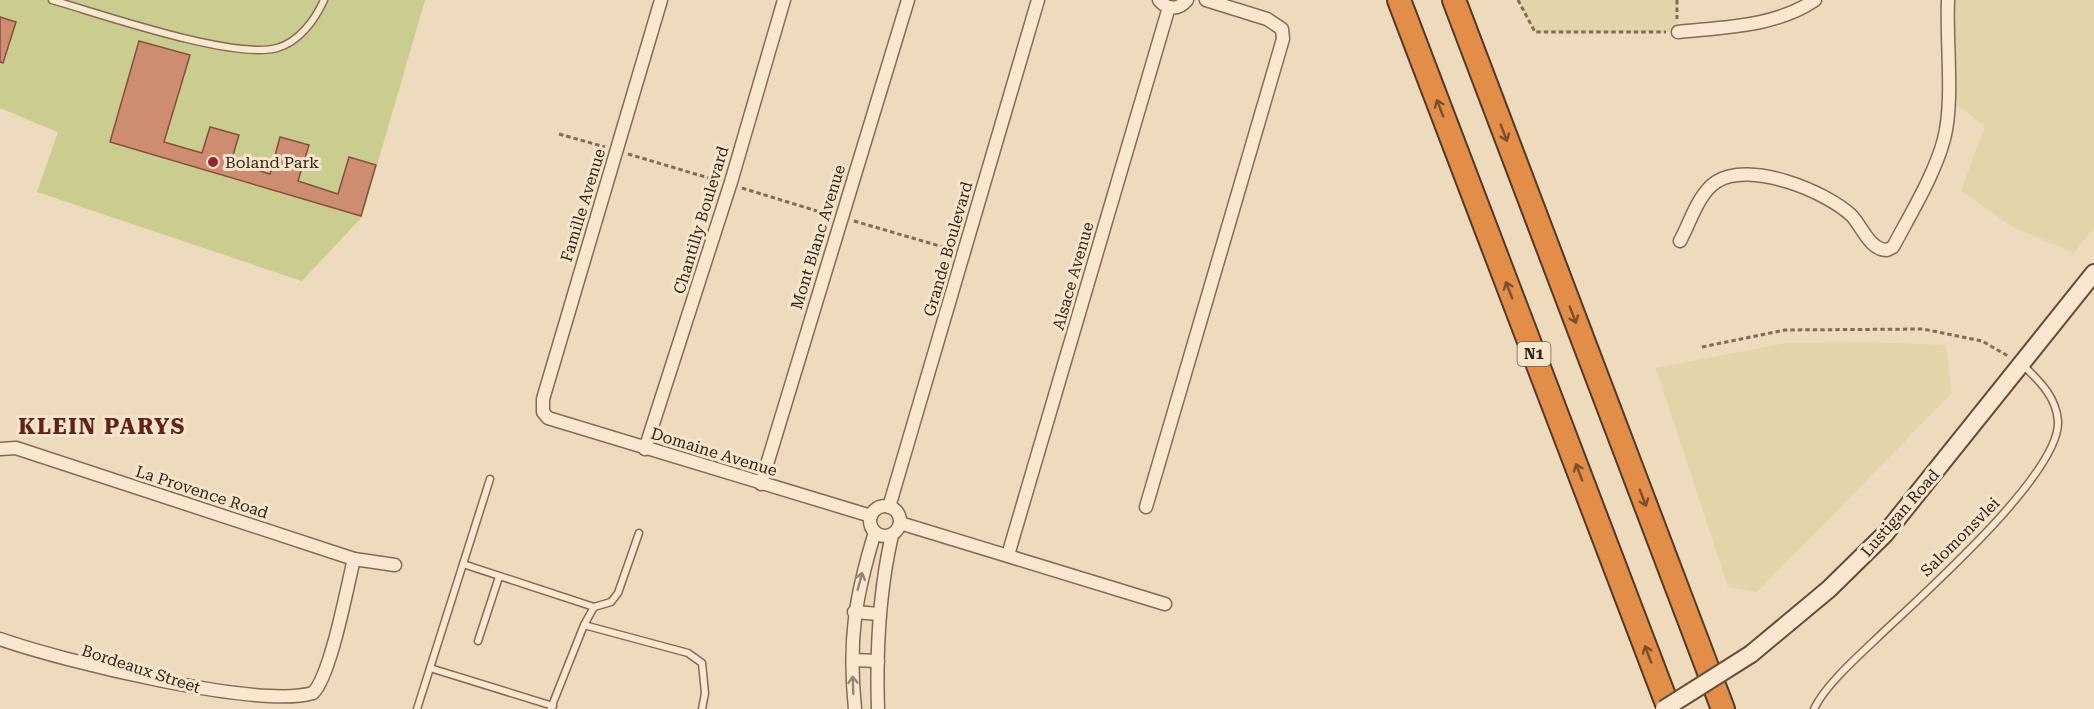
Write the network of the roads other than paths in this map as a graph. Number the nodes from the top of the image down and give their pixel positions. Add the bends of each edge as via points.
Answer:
1 (52, 0) edge
2 (324, 0) edge
3 (661, 0) edge
4 (784, 0) edge
5 (908, 0) edge
6 (1038, 0) edge
7 (1187, 0) edge
8 (1206, 0) edge
9 (1399, 0) edge
10 (1454, 0) edge
11 (1815, 0) edge
12 (1948, 0) edge
13 (1164, 4) edge
14 (1678, 32) road end
15 (1680, 241) dead end
16 (2094, 273) edge
17 (2022, 364) junction
18 (548, 418) joint
19 (0, 449) edge
20 (645, 449) junction
21 (490, 478) dead end
22 (761, 484) junction
23 (889, 507) junction
24 (1146, 507) dead end
25 (872, 516) junction
26 (900, 523) junction
27 (875, 532) junction
28 (639, 533) dead end
29 (892, 535) junction
30 (1008, 555) junction
31 (354, 559) junction
32 (463, 564) junction
33 (395, 565) dead end
34 (499, 577) junction
35 (1165, 604) dead end
36 (594, 607) junction
37 (854, 612) junction
38 (879, 614) junction
39 (584, 625) junction
40 (0, 639) edge
41 (478, 641) dead end
42 (853, 660) junction
43 (878, 661) junction
44 (430, 668) junction
45 (143, 690) dead end
46 (261, 708) edge
47 (552, 708) edge
48 (417, 709) edge
49 (702, 709) edge
50 (855, 709) edge
51 (878, 709) edge
52 (1664, 709) edge
53 (1669, 709) edge
54 (1723, 709) edge
55 (1814, 709) edge

1 - 2 lane via 204,43 263,50 292,42 319,12
3 - 18 street, Famille Avenue via 543,399 543,412
4 - 20 street, Chantilly Boulevard
5 - 22 street, Mont Blanc Avenue
6 - 23 street, Grande Boulevard
7 - 13 street via 1178,7
8 - 24 street via 1272,20 1282,29 1283,39
53 -> 9 highway, N1
10 -> 54 highway
11 - 14 street via 1797,12 1771,20
12 - 15 street via 1944,139 1893,247 1876,247 1852,216 1818,194 1784,180 1751,176 1729,176 1711,186
13 - 30 street, Alsace Avenue
16 - 17 main road, Lustigan Road
17 - 52 main road, Lustigan Road, bridge via 1885,534 1829,589 1751,654
17 - 55 lane, Salomonsvlei via 2051,395 2056,409 2056,440 2047,458 2018,497 1853,661
18 - 20 street, Domaine Avenue
19 - 31 street, La Provence Road via 16,448
20 - 22 street, Domaine Avenue
21 - 32 lane
22 - 25 street, Domaine Avenue
23 - 25 street via 879,507
23 - 26 street via 899,516
25 - 27 street via 870,522
26 - 29 street
26 - 30 street
27 - 29 street
37 -> 27 street
28 - 36 lane via 618,593 611,602
29 - 38 street
30 - 35 street
31 - 33 street, La Provence Road
31 - 46 street via 324,675 313,693 298,703
32 - 34 lane
32 - 44 lane
34 - 36 lane
34 - 41 lane
36 - 39 lane
37 - 38 street
37 - 42 street
38 - 43 street
39 - 47 lane
39 - 49 lane via 688,653 702,663
40 - 45 street, Bordeaux Street
42 - 43 street
50 -> 42 street
43 - 51 street
44 - 47 lane
44 - 48 lane

